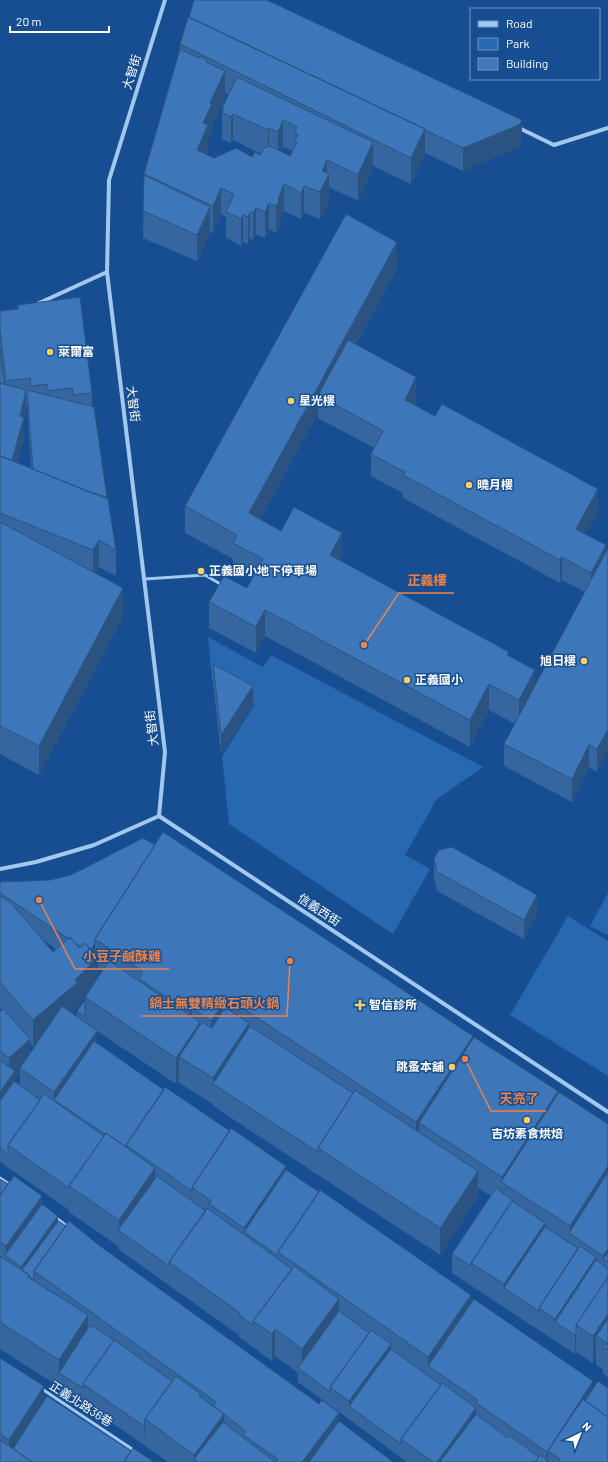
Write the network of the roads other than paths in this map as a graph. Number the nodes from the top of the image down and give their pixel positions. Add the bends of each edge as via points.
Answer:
1 (165, 0) edge
2 (510, 124) edge
3 (608, 128) edge
4 (107, 272) junction
5 (36, 305) edge
6 (145, 579) junction
7 (224, 586) edge
8 (159, 816) junction
9 (0, 869) edge
10 (608, 1112) edge
11 (0, 1178) edge
12 (13, 1187) edge
13 (51, 1214) edge
14 (70, 1228) edge
15 (39, 1388) edge
16 (138, 1453) edge

1 - 4 street, 大智街 via 109,180
2 - 3 street via 554,144
4 - 5 street
4 - 6 street, 大智街
6 - 7 lane via 205,575
6 - 8 street, 大智街 via 165,752
8 - 9 street via 94,845 36,862
8 - 10 street, 信義西街
11 - 12 lane
13 - 14 lane
15 - 16 lane, 正義北路36巷

